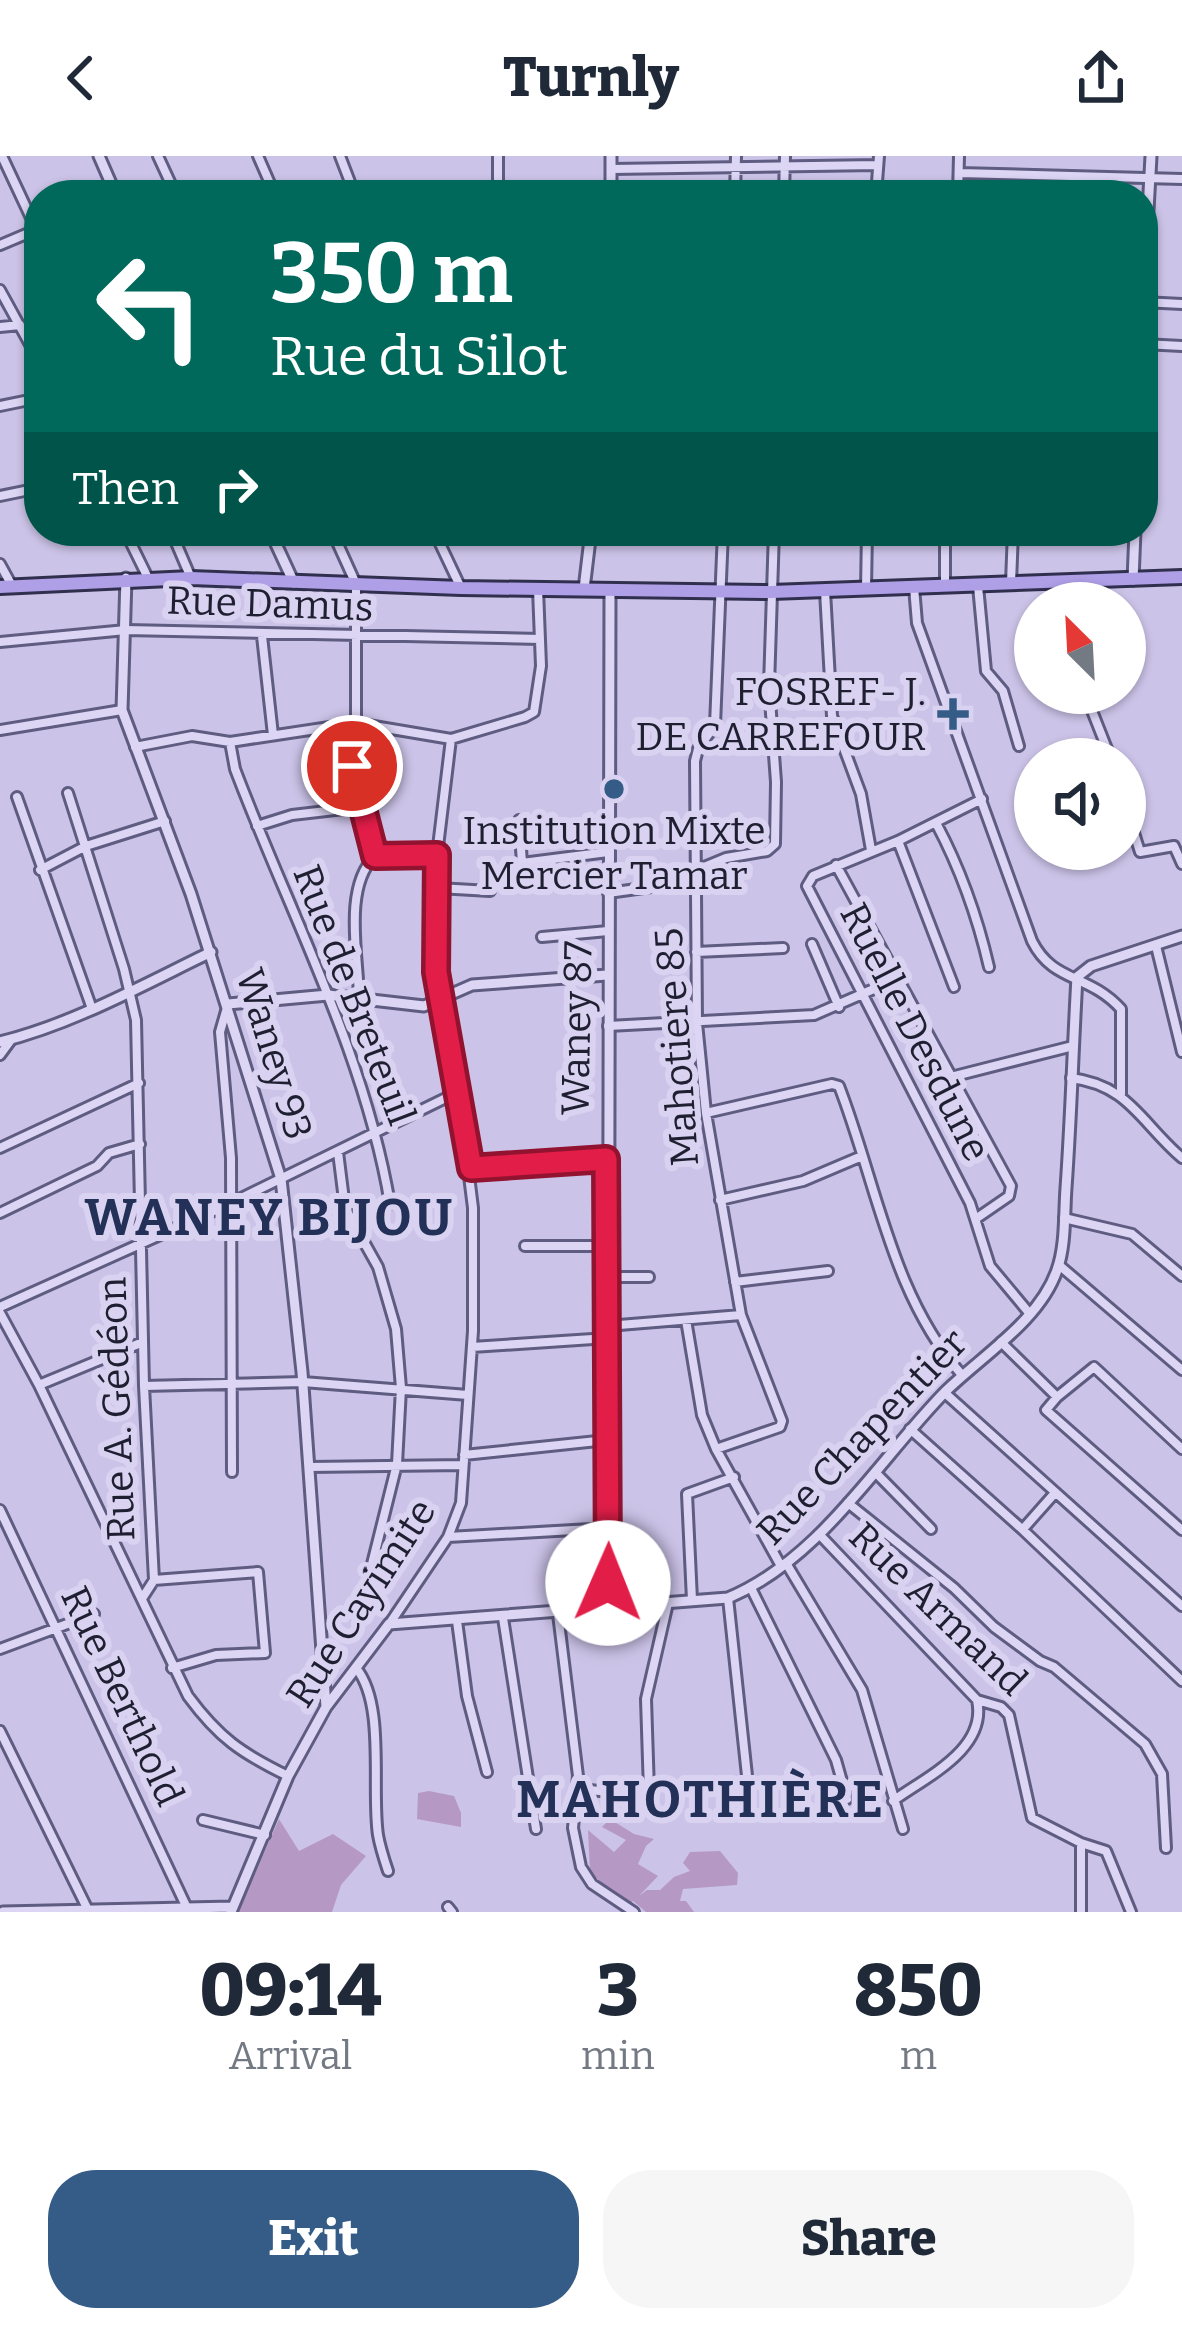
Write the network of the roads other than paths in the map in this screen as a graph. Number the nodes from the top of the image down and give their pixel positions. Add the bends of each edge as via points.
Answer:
1 (2, 156) edge
2 (611, 156) edge
3 (959, 156) edge
4 (1150, 156) edge
5 (878, 160) edge
6 (736, 161) edge
7 (785, 161) edge
8 (611, 169) junction
9 (959, 173) junction
10 (1150, 177) junction
11 (1182, 179) edge
12 (611, 180) edge
13 (959, 180) edge
14 (1150, 180) edge
15 (24, 202) edge
16 (0, 290) edge
17 (20, 325) junction
18 (0, 327) edge
19 (24, 333) edge
20 (132, 546) edge
21 (177, 546) edge
22 (277, 546) edge
23 (339, 546) edge
24 (441, 546) edge
25 (589, 546) edge
26 (723, 546) edge
27 (773, 546) edge
28 (867, 546) edge
29 (945, 546) edge
30 (1012, 546) edge
31 (1134, 546) edge
32 (0, 564) edge
33 (1182, 577) edge
34 (126, 578) junction
35 (148, 578) junction
36 (191, 578) junction
37 (1133, 581) junction
38 (1096, 582) edge
39 (294, 583) junction
40 (356, 584) junction
41 (1011, 584) junction
42 (1014, 584) edge
43 (5, 585) edge
44 (978, 586) junction
45 (914, 587) junction
46 (945, 587) junction
47 (461, 588) junction
48 (538, 588) junction
49 (584, 590) junction
50 (866, 590) junction
51 (610, 591) junction
52 (825, 591) junction
53 (721, 592) junction
54 (771, 592) junction
55 (126, 630) junction
56 (262, 635) junction
57 (356, 638) junction
58 (540, 639) junction
59 (0, 641) edge
60 (122, 710) junction
61 (356, 723) junction
62 (0, 730) edge
63 (273, 736) junction
64 (1017, 738) edge
65 (451, 739) junction
66 (230, 742) junction
67 (134, 747) junction
68 (68, 794) dead end
69 (17, 797) dead end
70 (982, 799) junction
71 (361, 807) junction
72 (519, 820) dead end
73 (165, 821) junction
74 (936, 823) junction
75 (257, 826) junction
76 (898, 841) junction
77 (86, 846) junction
78 (871, 850) junction
79 (1146, 851) edge
80 (608, 852) junction
81 (437, 855) junction
82 (375, 856) junction
83 (1182, 864) edge
84 (836, 865) junction
85 (40, 869) junction
86 (697, 871) junction
87 (438, 888) junction
88 (490, 891) dead end
89 (608, 893) junction
90 (608, 931) junction
91 (1182, 936) edge
92 (542, 938) dead end
93 (812, 944) dead end
94 (1156, 946) junction
95 (783, 948) dead end
96 (211, 952) junction
97 (696, 952) junction
98 (989, 967) dead end
99 (607, 975) junction
100 (1077, 976) junction
101 (899, 978) junction
102 (954, 987) dead end
103 (130, 991) junction
104 (328, 995) junction
105 (862, 995) junction
106 (359, 997) junction
107 (440, 1001) junction
108 (228, 1004) junction
109 (91, 1006) junction
110 (839, 1006) junction
111 (697, 1023) junction
112 (606, 1026) junction
113 (6, 1040) edge
114 (1072, 1046) junction
115 (1182, 1052) edge
116 (0, 1055) edge
117 (951, 1078) junction
118 (1071, 1078) junction
119 (139, 1083) junction
120 (458, 1092) junction
121 (1121, 1094) junction
122 (706, 1113) junction
123 (376, 1133) junction
124 (140, 1144) junction
125 (0, 1148) edge
126 (338, 1152) junction
127 (862, 1156) junction
128 (1182, 1158) edge
129 (606, 1159) junction
130 (471, 1168) junction
131 (281, 1179) junction
132 (720, 1200) junction
133 (229, 1204) junction
134 (390, 1204) dead end
135 (0, 1214) edge
136 (976, 1218) junction
137 (1064, 1218) junction
138 (140, 1245) junction
139 (526, 1246) dead end
140 (607, 1246) junction
141 (1059, 1265) junction
142 (828, 1271) dead end
143 (649, 1276) dead end
144 (1182, 1276) edge
145 (607, 1277) junction
146 (734, 1282) junction
147 (0, 1310) edge
148 (1030, 1314) junction
149 (741, 1315) junction
150 (686, 1320) junction
151 (608, 1332) junction
152 (1000, 1341) junction
153 (144, 1342) junction
154 (472, 1347) junction
155 (1180, 1363) edge
156 (962, 1376) junction
157 (303, 1382) junction
158 (39, 1384) junction
159 (230, 1385) junction
160 (144, 1386) junction
161 (400, 1388) junction
162 (945, 1393) junction
163 (468, 1395) junction
164 (1057, 1397) junction
165 (910, 1430) junction
166 (608, 1440) junction
167 (716, 1449) junction
168 (1182, 1449) edge
169 (464, 1460) junction
170 (398, 1464) junction
171 (309, 1467) junction
172 (232, 1472) dead end
173 (875, 1472) junction
174 (734, 1477) junction
175 (1054, 1494) junction
176 (847, 1502) junction
177 (0, 1510) edge
178 (609, 1528) junction
179 (931, 1529) dead end
180 (1023, 1529) junction
181 (1182, 1530) edge
182 (818, 1533) junction
183 (448, 1538) junction
184 (783, 1564) junction
185 (154, 1580) junction
186 (751, 1588) junction
187 (143, 1598) junction
188 (728, 1598) junction
189 (692, 1600) junction
190 (668, 1603) junction
191 (362, 1604) dead end
192 (1182, 1606) edge
193 (608, 1609) junction
194 (558, 1613) junction
195 (94, 1614) dead end
196 (503, 1618) junction
197 (457, 1621) junction
198 (389, 1624) junction
199 (58, 1628) junction
200 (0, 1648) edge
201 (356, 1667) junction
202 (172, 1668) junction
203 (1182, 1681) edge
204 (977, 1700) junction
205 (326, 1707) junction
206 (0, 1731) edge
207 (488, 1772) dead end
208 (288, 1775) junction
209 (748, 1785) dead end
210 (578, 1790) junction
211 (847, 1799) dead end
212 (893, 1801) junction
213 (203, 1820) dead end
214 (536, 1829) dead end
215 (903, 1829) dead end
216 (265, 1835) junction
217 (1082, 1843) junction
218 (1166, 1848) dead end
219 (388, 1871) dead end
220 (187, 1908) junction
221 (232, 1909) edge
222 (88, 1910) edge
223 (108, 1911) edge
224 (3, 1912) edge
225 (15, 1912) edge
226 (634, 1912) edge
227 (1081, 1912) edge
228 (1131, 1912) edge

1 - 15 street
2 - 8 street
3 - 9 street
4 - 10 street
5 - 7 street
6 - 7 street
6 - 8 street
8 - 12 street
9 - 10 street
9 - 13 street
10 - 11 street
10 - 14 street
16 - 17 street
17 - 18 street
17 - 19 street
20 - 35 street
21 - 36 street
22 - 39 street
23 - 40 street
24 - 47 street
25 - 49 street
26 - 53 street, Mahotiere 85
27 - 54 street
28 - 50 street
29 - 46 street
30 - 41 street
31 - 37 street
32 - 43 street
33 - 37 main road
34 - 35 main road
34 - 43 main road
34 - 55 street, Waney 93
35 - 36 main road
36 - 39 main road
37 - 38 main road
39 - 40 main road
40 - 47 main road
40 - 57 street
41 - 42 main road
41 - 44 main road
44 - 46 main road
44 - 64 street via 986,671 1003,691
45 - 46 main road
45 - 50 main road
45 - 70 street via 917,623
47 - 48 main road
48 - 49 main road
48 - 58 street
49 - 51 main road
50 - 52 main road
51 - 53 main road
51 - 80 street, Waney 87
52 - 54 main road
52 - 78 street via 832,716 861,794
53 - 54 main road
53 - 86 street, Mahotiere 85 via 716,725 695,761
54 - 86 street via 776,844
55 - 56 street, Rue Damus
55 - 59 street, Rue Damus
55 - 60 street, Waney 93
56 - 57 street, Rue Damus
56 - 63 street
57 - 58 street, Rue Damus
57 - 61 street
58 - 65 street via 534,712
60 - 62 street
60 - 67 street, Waney 93
61 - 63 street
61 - 65 street
61 - 71 street via 349,736
63 - 66 street
65 - 81 street, Rue Cayimite
66 - 67 street via 192,736
66 - 75 street, Rue de Breteuil
67 - 73 street, Waney 93
68 - 77 street, Rue A. Gédéon
69 - 85 street
70 - 74 street, Ruelle Desdune
70 - 100 street via 1039,956
71 - 75 street
71 - 82 street
72 - 80 street via 522,863
73 - 77 street
73 - 96 street, Waney 93
74 - 76 street, Ruelle Desdune
74 - 98 street via 976,911
75 - 104 street, Rue de Breteuil
76 - 78 street, Ruelle Desdune
76 - 102 street
77 - 85 street
77 - 103 street, Rue A. Gédéon
78 - 84 street, Ruelle Desdune
79 - 83 street via 1174,846
80 - 89 street, Waney 87
81 - 82 street
81 - 87 street, Rue Cayimite
82 - 106 street via 362,868 357,899
84 - 101 street
84 - 105 street, Ruelle Desdune via 807,886
85 - 109 street
86 - 89 street
86 - 97 street, Mahotiere 85
87 - 88 street
87 - 107 street, Rue Cayimite
89 - 90 street, Waney 87
90 - 92 street
90 - 99 street, Waney 87
91 - 94 street
93 - 110 street
94 - 100 street
94 - 115 street
95 - 97 street
96 - 103 street
96 - 108 street, Waney 93
97 - 111 street, Mahotiere 85
99 - 107 street via 472,985
99 - 112 street, Waney 87
100 - 114 street, Rue Chapentier
100 - 121 street via 1121,1010
101 - 105 street
101 - 117 street
103 - 109 street
103 - 119 street, Rue A. Gédéon
104 - 106 street
104 - 108 street
104 - 123 street, Rue de Breteuil
105 - 110 street
105 - 136 street, Ruelle Desdune
106 - 107 street
107 - 120 street, Rue Cayimite
108 - 131 street, Waney 93
108 - 133 street via 220,1032
109 - 113 street
110 - 111 street via 814,1016
111 - 112 street
111 - 122 street, Mahotiere 85
112 - 129 street, Waney 87
113 - 116 street
114 - 117 street
114 - 118 street, Rue Chapentier
117 - 136 street via 1011,1186 1009,1196
118 - 121 street
118 - 137 street, Rue Chapentier
119 - 124 street, Rue A. Gédéon
119 - 125 street
120 - 123 street
120 - 130 street, Rue Cayimite
121 - 128 street
122 - 127 street via 836,1084
122 - 132 street, Mahotiere 85
123 - 126 street
123 - 134 street, Rue de Breteuil
124 - 135 street
124 - 138 street, Rue A. Gédéon
126 - 131 street
126 - 161 street via 345,1208 378,1268 397,1329
127 - 132 street via 803,1181
127 - 156 street via 904,1278 934,1343
129 - 130 street
129 - 140 street, Waney 87
130 - 154 street, Rue Cayimite
131 - 133 street
131 - 157 street, Waney 93
132 - 146 street, Mahotiere 85
133 - 138 street
133 - 159 street
136 - 148 street, Ruelle Desdune via 990,1266
137 - 141 street, Rue Chapentier
137 - 144 street via 1132,1234
138 - 147 street
138 - 153 street, Rue A. Gédéon
139 - 140 street
140 - 145 street, Waney 87
141 - 148 street, Rue Chapentier
141 - 155 street
142 - 146 street
143 - 145 street
145 - 151 street, Waney 87
146 - 149 street, Mahotiere 85
147 - 158 street
148 - 152 street, Rue Chapentier
149 - 150 street
149 - 167 street, Mahotiere 85 via 782,1425
150 - 151 street
150 - 167 street
151 - 154 street
151 - 166 street, Waney 87
152 - 156 street, Rue Chapentier
152 - 164 street
153 - 158 street
153 - 160 street, Rue A. Gédéon
154 - 163 street, Rue Cayimite
156 - 162 street, Rue Chapentier
157 - 159 street
157 - 161 street
157 - 171 street, Waney 93
158 - 187 street
159 - 160 street
159 - 172 street
160 - 185 street, Rue A. Gédéon
161 - 163 street
161 - 170 street
162 - 165 street, Rue Chapentier
162 - 175 street
163 - 169 street, Rue Cayimite
164 - 168 street via 1094,1367
164 - 181 street via 1046,1410
165 - 173 street, Rue Chapentier
165 - 180 street
166 - 169 street
166 - 178 street, Waney 87
167 - 174 street
169 - 170 street
169 - 183 street, Rue Cayimite
170 - 171 street
170 - 191 street
171 - 205 street, Waney 93
173 - 176 street, Rue Chapentier
173 - 179 street
174 - 184 street
174 - 189 street via 687,1494
175 - 180 street
175 - 192 street
176 - 182 street, Rue Chapentier
176 - 218 street via 1145,1744 1162,1774
177 - 199 street, Rue Berthold
178 - 183 street
178 - 193 street, Waney 87
180 - 203 street
182 - 184 street, Rue Chapentier
182 - 204 street, Rue Armand
183 - 198 street, Rue Cayimite
184 - 186 street, Rue Chapentier
184 - 212 street via 862,1690
185 - 187 street, Rue A. Gédéon
185 - 202 street via 258,1572 265,1653
186 - 188 street, Rue Chapentier
186 - 211 street via 836,1760
187 - 202 street
188 - 189 street, Rue Chapentier
188 - 209 street
189 - 190 street, Rue Chapentier
190 - 193 street, Rue Chapentier
190 - 210 street via 646,1699 650,1791
193 - 194 street, Rue Chapentier
194 - 196 street, Rue Chapentier
194 - 210 street
195 - 199 street
196 - 197 street, Rue Chapentier
196 - 214 street
197 - 198 street, Rue Chapentier
197 - 207 street
198 - 201 street, Rue Cayimite
199 - 200 street
199 - 220 street, Rue Berthold
201 - 205 street, Rue Cayimite
201 - 219 street via 369,1700 377,1832
202 - 208 street via 210,1726 240,1753
204 - 212 street via 973,1736 959,1754
204 - 217 street, Rue Armand via 1010,1715 1032,1819
205 - 208 street, Rue Cayimite
206 - 222 street
208 - 216 street, Rue Cayimite
210 - 226 street via 573,1828 581,1867
212 - 215 street
213 - 216 street
216 - 221 street, Rue Cayimite
217 - 227 street
217 - 228 street via 1106,1851
220 - 221 street
220 - 223 street
222 - 223 street
222 - 225 street
224 - 225 street

